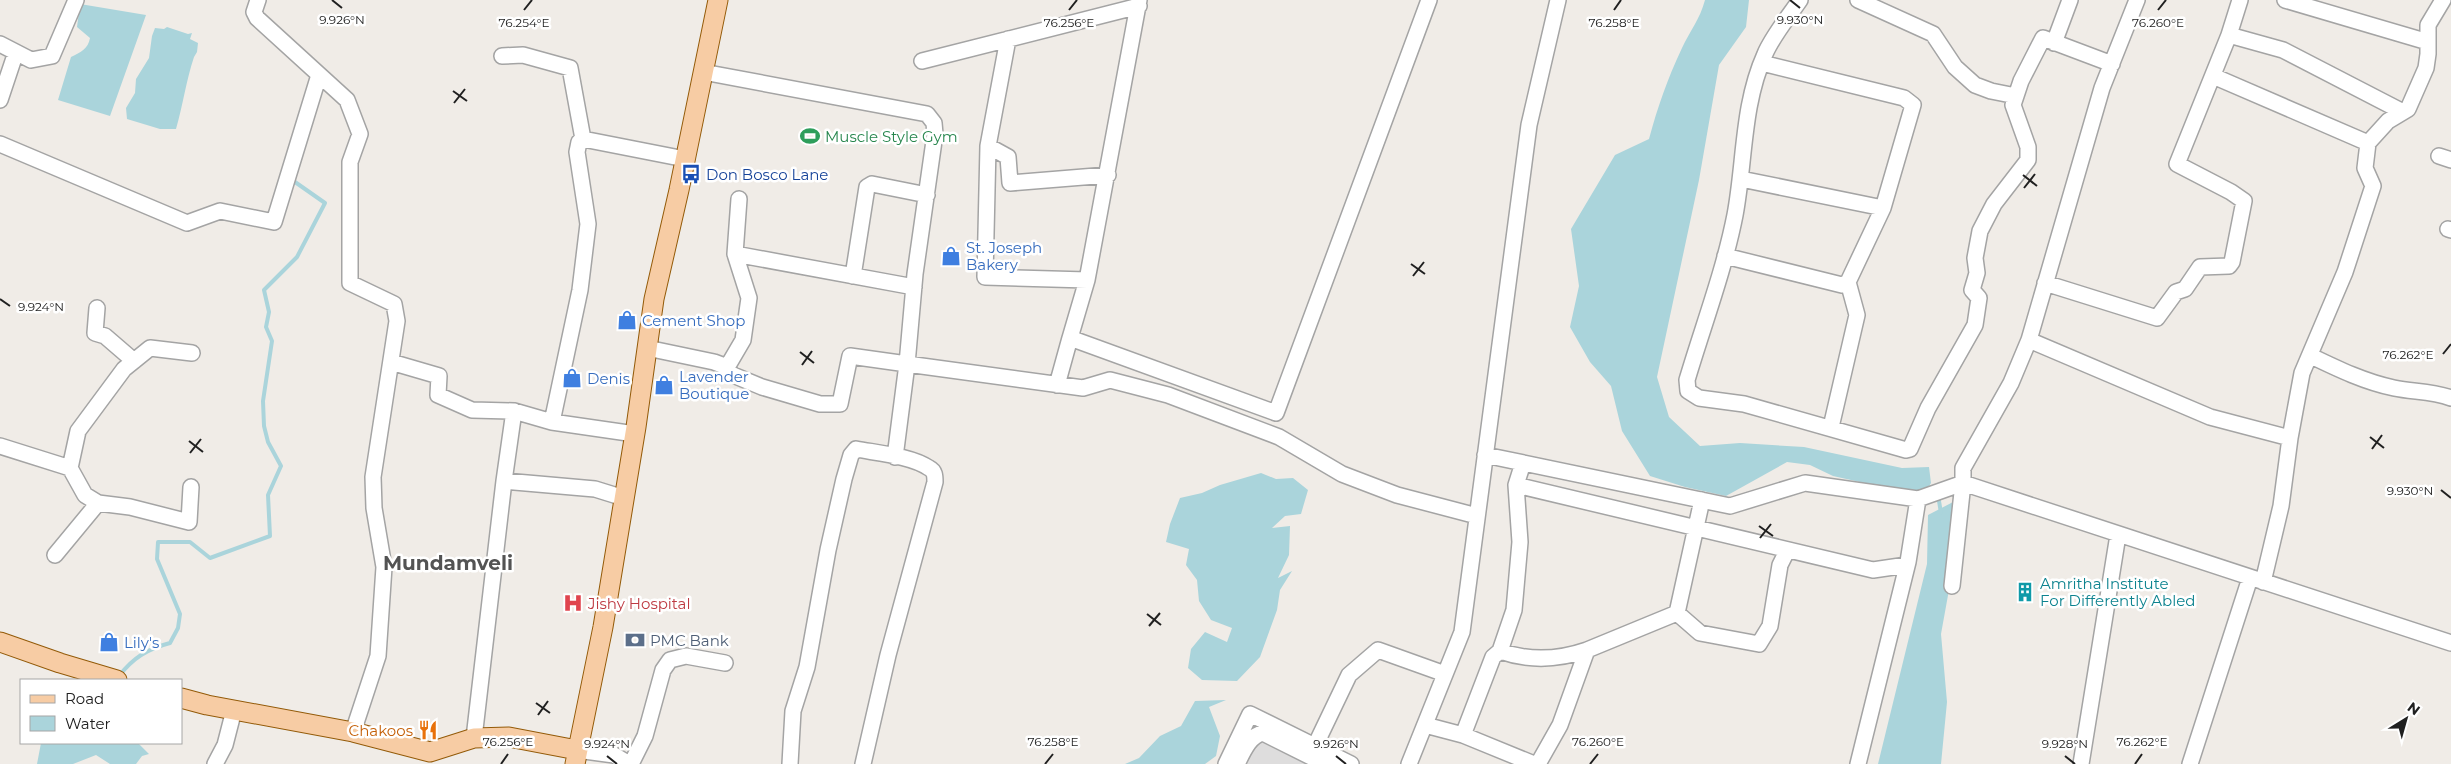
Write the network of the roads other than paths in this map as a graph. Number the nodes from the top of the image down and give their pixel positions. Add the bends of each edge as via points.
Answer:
1 (76, 0) edge
2 (258, 0) edge
3 (718, 0) edge
4 (1429, 0) edge
5 (1558, 0) edge
6 (1800, 0) edge
7 (1858, 0) edge
8 (2070, 0) edge
9 (2137, 0) edge
10 (2240, 0) edge
11 (2285, 0) edge
12 (2443, 0) edge
13 (1139, 3) edge
14 (2229, 35) junction
15 (1008, 39) junction
16 (2428, 42) junction
17 (2054, 43) junction
18 (0, 44) edge
19 (16, 52) junction
20 (502, 56) dead end
21 (922, 61) dead end
22 (1762, 63) junction
23 (2112, 64) junction
24 (702, 72) junction
25 (319, 75) junction
26 (2212, 76) junction
27 (2016, 96) junction
28 (0, 100) edge
29 (2403, 112) junction
30 (583, 139) junction
31 (2368, 143) junction
32 (0, 144) edge
33 (988, 146) junction
34 (685, 159) junction
35 (1108, 175) junction
36 (1741, 179) junction
37 (927, 195) junction
38 (739, 199) dead end
39 (1883, 208) junction
40 (735, 254) junction
41 (1725, 256) junction
42 (853, 276) junction
43 (1087, 280) junction
44 (1848, 282) junction
45 (2045, 283) junction
46 (914, 287) junction
47 (97, 308) dead end
48 (1070, 338) junction
49 (2029, 340) junction
50 (647, 348) junction
51 (192, 353) dead end
52 (2311, 356) junction
53 (134, 361) junction
54 (391, 362) junction
55 (906, 364) junction
56 (726, 369) junction
57 (1057, 384) junction
58 (2451, 398) edge
59 (514, 411) junction
60 (552, 422) junction
61 (1831, 427) junction
62 (635, 434) junction
63 (2290, 438) junction
64 (0, 446) edge
65 (1485, 455) junction
66 (895, 457) junction
67 (1523, 463) junction
68 (70, 468) junction
69 (504, 481) junction
70 (1516, 485) junction
71 (1959, 485) junction
72 (191, 487) dead end
73 (624, 498) junction
74 (1924, 498) junction
75 (1702, 500) junction
76 (98, 503) junction
77 (1478, 516) junction
78 (1696, 527) junction
79 (2118, 535) junction
80 (1786, 551) junction
81 (55, 555) dead end
82 (1908, 565) junction
83 (2257, 580) junction
84 (1952, 586) dead end
85 (1677, 613) junction
86 (0, 642) edge
87 (2451, 643) edge
88 (1587, 650) junction
89 (1500, 651) junction
90 (725, 663) dead end
91 (1445, 674) junction
92 (111, 679) edge
93 (182, 698) edge
94 (234, 710) junction
95 (1425, 725) junction
96 (353, 732) junction
97 (1462, 735) junction
98 (474, 738) junction
99 (1315, 746) junction
100 (576, 757) edge
101 (214, 764) edge
102 (630, 764) edge
103 (790, 764) edge
104 (863, 764) edge
105 (1226, 764) edge
106 (1237, 764) edge
107 (1326, 764) edge
108 (1351, 764) edge
109 (1409, 764) edge
110 (1534, 764) edge
111 (1538, 764) edge
112 (1858, 764) edge
113 (2081, 764) edge
114 (2190, 764) edge

1 - 19 street via 52,56 31,60
2 - 25 street via 254,12 258,18
3 - 24 main road
4 - 48 street via 1276,413
5 - 65 street via 1529,125
6 - 22 street
7 - 27 street via 1933,34 1955,67 1975,84
8 - 17 street
9 - 23 street
10 - 14 street
11 - 16 street
12 - 16 street via 2428,25
13 - 15 street
13 - 35 street
14 - 26 street
14 - 29 street via 2283,50
15 - 21 street
15 - 33 street
16 - 29 street via 2426,68 2408,109
17 - 23 street
17 - 27 street via 2043,38
18 - 19 street
19 - 28 street
20 - 30 street via 523,55 570,68
22 - 36 street via 1742,150
22 - 39 street via 1904,98 1914,105
23 - 45 street via 2102,88
24 - 34 main road
24 - 37 street via 927,114 934,123 935,134
25 - 32 street via 274,222 220,211 187,223
25 - 54 street via 347,100 360,134 350,162 350,283 394,304 397,321
26 - 31 street
26 - 45 street via 2177,164 2244,202 2229,266 2200,267 2185,289 2176,292 2157,318
27 - 61 street via 2013,104 2028,147 2028,160 1994,204 1980,231 1975,258 1977,273 1972,290 1979,298 1975,325 1928,408 1910,449
29 - 31 street via 2388,120
30 - 34 street
30 - 60 street via 576,152 588,224 580,290
31 - 52 street via 2365,168 2373,186 2345,272
33 - 35 street via 1008,157 1010,183
33 - 43 street via 985,277
34 - 50 main road via 654,299
35 - 43 street
36 - 39 street
36 - 41 street
37 - 42 street via 872,184 867,187
37 - 46 street
38 - 40 street
39 - 44 street
40 - 42 street
40 - 56 street via 750,298 743,340
41 - 44 street via 1832,284
41 - 61 street via 1687,380 1688,391 1698,398 1744,404
42 - 46 street
43 - 48 street
44 - 61 street via 1857,314
45 - 49 street
46 - 55 street
47 - 53 street via 96,334 105,336
48 - 57 street
49 - 63 street via 2210,417
49 - 71 street via 2011,383 1962,468
50 - 56 street via 714,362
50 - 62 main road
51 - 53 street via 150,348
52 - 58 street via 2373,382
52 - 63 street via 2302,373
53 - 68 street via 78,431
54 - 59 street via 439,376 438,395 472,410
54 - 96 street via 373,477 374,508 384,567 378,656
55 - 56 street via 850,356 840,404 831,405 762,387
55 - 57 street
55 - 66 street
57 - 77 street via 1082,388 1110,380 1168,395 1279,437 1342,474 1397,495
59 - 60 street
59 - 69 street
60 - 62 street
62 - 73 main road
63 - 83 street via 2281,506
64 - 68 street
65 - 67 street
65 - 77 street
66 - 103 street via 856,448 851,455 828,550 807,667 794,711
66 - 104 street via 931,468 935,482 888,655
67 - 70 street
67 - 75 street
68 - 76 street via 85,495
69 - 73 street via 595,489
69 - 98 street
70 - 78 street
70 - 89 street via 1520,542 1515,600
71 - 74 street
71 - 79 street
71 - 84 street
72 - 76 street via 189,522 130,507
73 - 100 main road via 603,627
74 - 75 street via 1804,483 1730,506
74 - 82 street
75 - 78 street
76 - 81 street
77 - 91 street via 1462,632
78 - 80 street
78 - 85 street
79 - 83 street
79 - 113 street
80 - 82 street via 1873,570
80 - 85 street via 1780,565 1770,626 1759,644 1700,633
82 - 112 street
83 - 87 street
83 - 114 street
85 - 88 street
86 - 92 main road
88 - 89 street via 1569,657 1535,658 1516,657
88 - 111 street via 1560,725
89 - 97 street via 1493,657
90 - 102 street via 686,656 670,660 663,670 645,736
91 - 95 street
91 - 99 street via 1378,650 1349,675
93 - 94 main road
94 - 96 main road
94 - 101 street via 225,745
95 - 97 street
95 - 109 street
96 - 98 main road via 430,752
97 - 110 street
98 - 100 main road via 509,737
99 - 105 street via 1250,714
99 - 108 street
100 - 102 street via 614,755
106 - 107 street via 1257,734 1264,733

